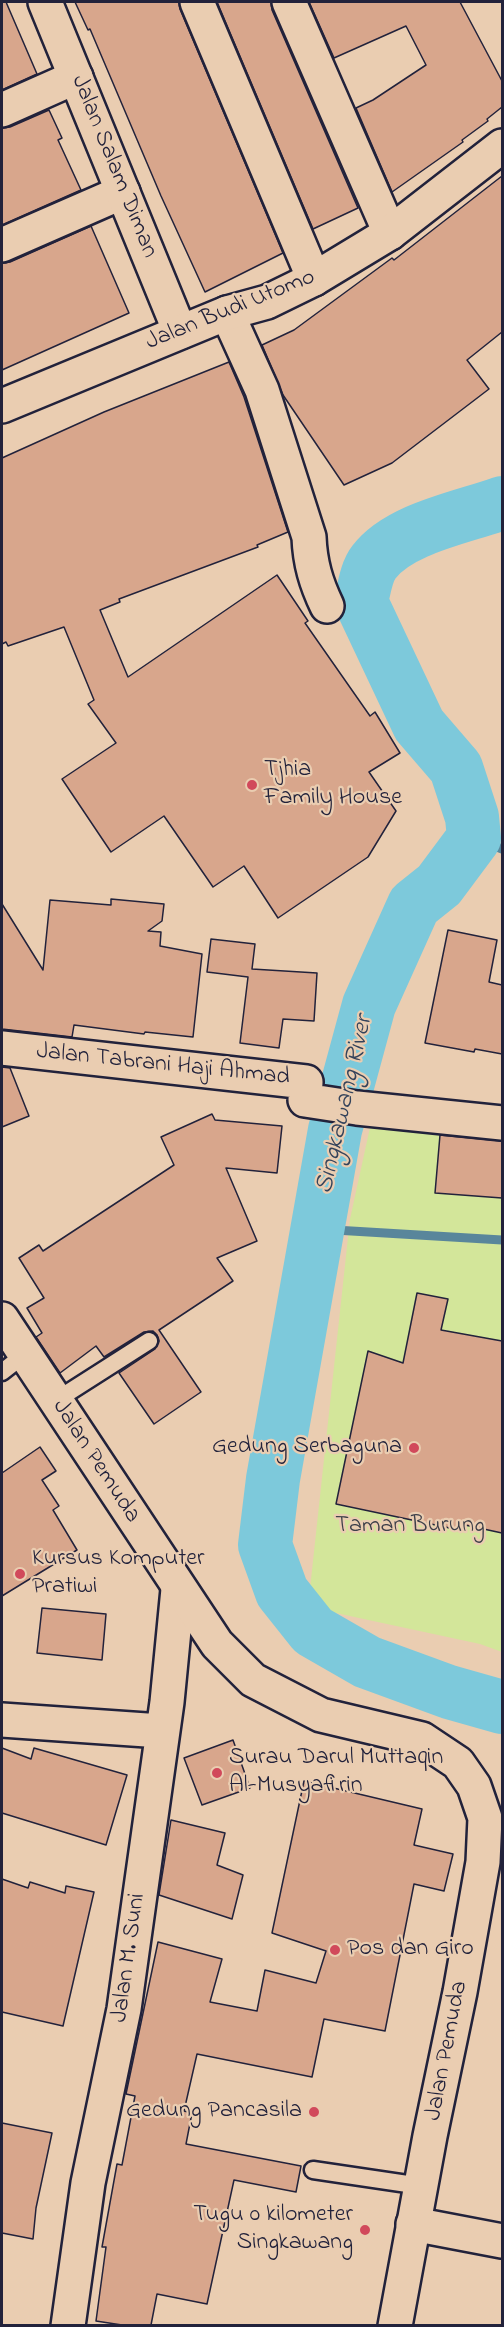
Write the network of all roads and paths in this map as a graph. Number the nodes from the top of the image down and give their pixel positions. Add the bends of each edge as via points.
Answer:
1 (45, 2) edge
2 (197, 2) edge
3 (289, 2) edge
4 (76, 77) junction
5 (2, 110) edge
6 (502, 146) edge
7 (123, 192) junction
8 (390, 233) junction
9 (2, 245) edge
10 (314, 279) junction
11 (227, 313) junction
12 (180, 332) junction
13 (2, 406) edge
14 (327, 606) dead end
15 (2, 1048) edge
16 (502, 1123) edge
17 (2, 1319) edge
18 (149, 1341) dead end
19 (13, 1363) edge
20 (55, 1401) junction
21 (178, 1589) junction
22 (2, 1720) edge
23 (161, 1731) junction
24 (313, 2170) dead end
25 (421, 2186) junction
26 (413, 2224) junction
27 (502, 2241) edge
28 (68, 2325) edge
29 (395, 2325) edge

1 - 4 street, Jalan Salam Diman
2 - 10 street
3 - 8 street
4 - 5 street
4 - 7 street, Jalan Salam Diman
6 - 8 street, Jalan Budi Utomo
7 - 9 street
7 - 12 street, Jalan Salam Diman
8 - 10 street, Jalan Budi Utomo
10 - 11 street, Jalan Budi Utomo via 267,302
11 - 12 street, Jalan Budi Utomo
11 - 14 street via 262,390 309,537 315,583
12 - 13 street, Jalan Budi Utomo
15 - 16 street, Jalan Tabrani Haji Ahmad via 306,1082 305,1100
17 - 19 street, Jalan Pemuda
18 - 20 lane
19 - 20 street, Jalan Pemuda
20 - 21 street, Jalan Pemuda
21 - 23 street, Jalan M. Suni
21 - 25 street, Jalan Pemuda via 217,1644 253,1680 321,1715 422,1739 458,1763 474,1786 485,1818 483,1862
22 - 23 street
23 - 28 street, Jalan M. Suni via 124,2009 88,2183
24 - 25 lane
25 - 26 street, Jalan Pemuda
26 - 27 street
26 - 29 street, Jalan Pemuda

